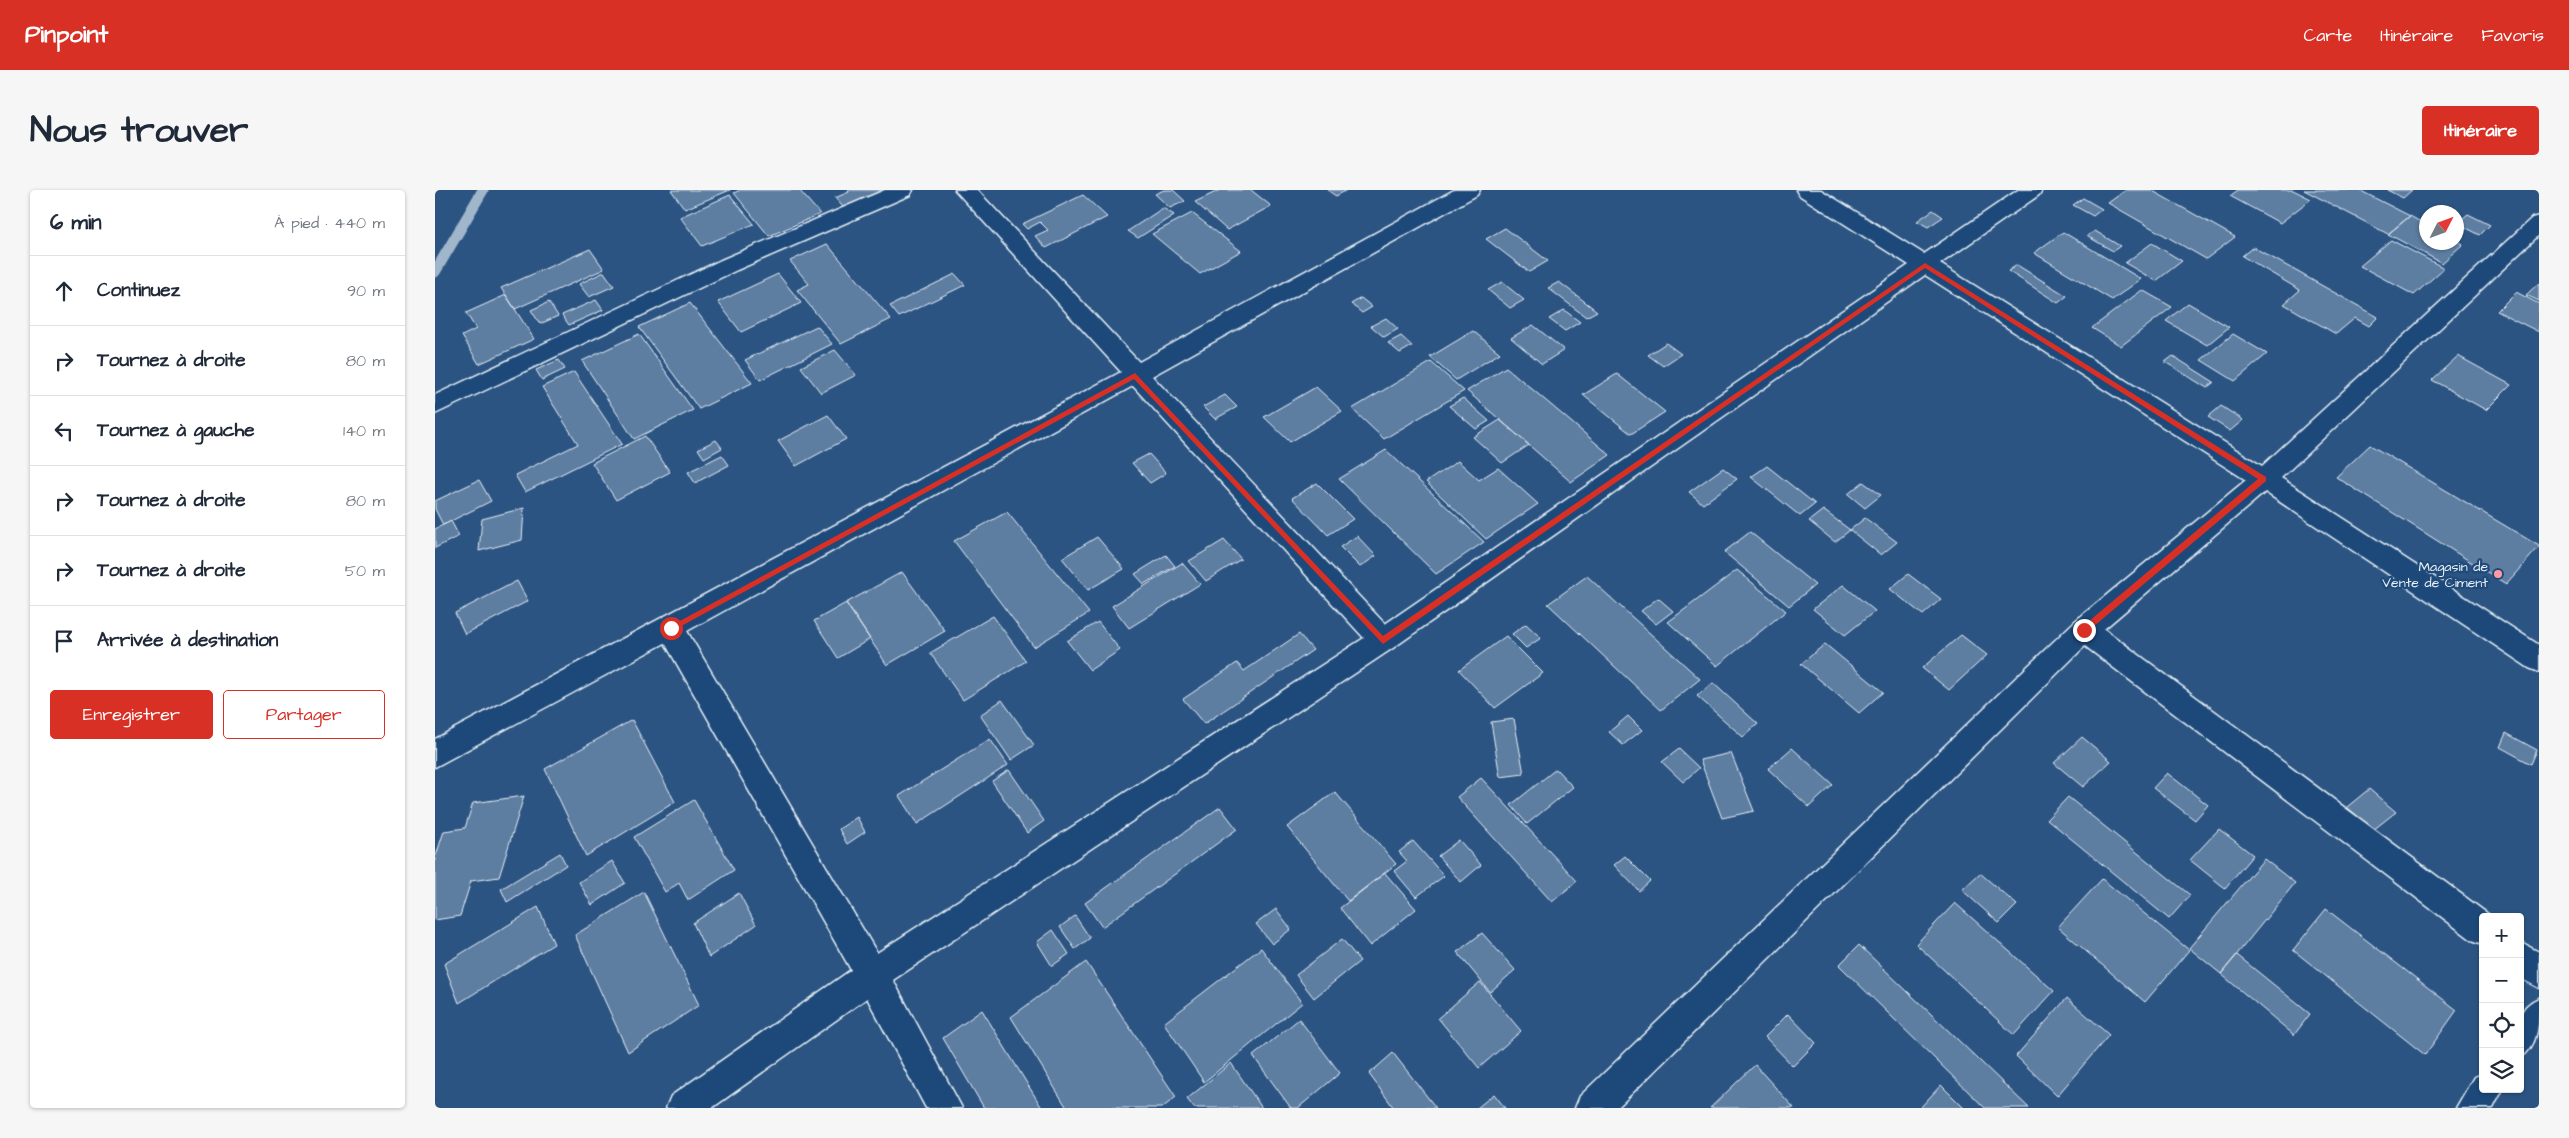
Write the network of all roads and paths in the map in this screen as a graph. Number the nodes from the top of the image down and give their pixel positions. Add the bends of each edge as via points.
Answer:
1 (903, 190) edge
2 (965, 190) edge
3 (1470, 190) edge
4 (1806, 190) edge
5 (2032, 190) edge
6 (2539, 222) edge
7 (1925, 265) junction
8 (1135, 376) junction
9 (438, 404) edge
10 (2264, 479) junction
11 (671, 628) junction
12 (2084, 630) junction
13 (1383, 640) junction
14 (2539, 660) edge
15 (435, 754) edge
16 (2479, 927) edge
17 (2524, 961) edge
18 (2539, 972) edge
19 (871, 975) junction
20 (2539, 1014) edge
21 (2524, 1035) edge
22 (2483, 1093) edge
23 (683, 1108) edge
24 (945, 1108) edge
25 (1592, 1108) edge
26 (2473, 1108) edge

1 - 9 street via 729,265
2 - 8 street
3 - 8 street
4 - 7 street
5 - 7 street
6 - 10 street
7 - 10 street
7 - 13 street
8 - 11 street
8 - 13 street
10 - 12 street
10 - 14 street
11 - 15 street
11 - 19 street
12 - 16 street
12 - 25 street
13 - 19 street
17 - 18 street
19 - 23 street
19 - 24 street
20 - 21 street
22 - 26 street

